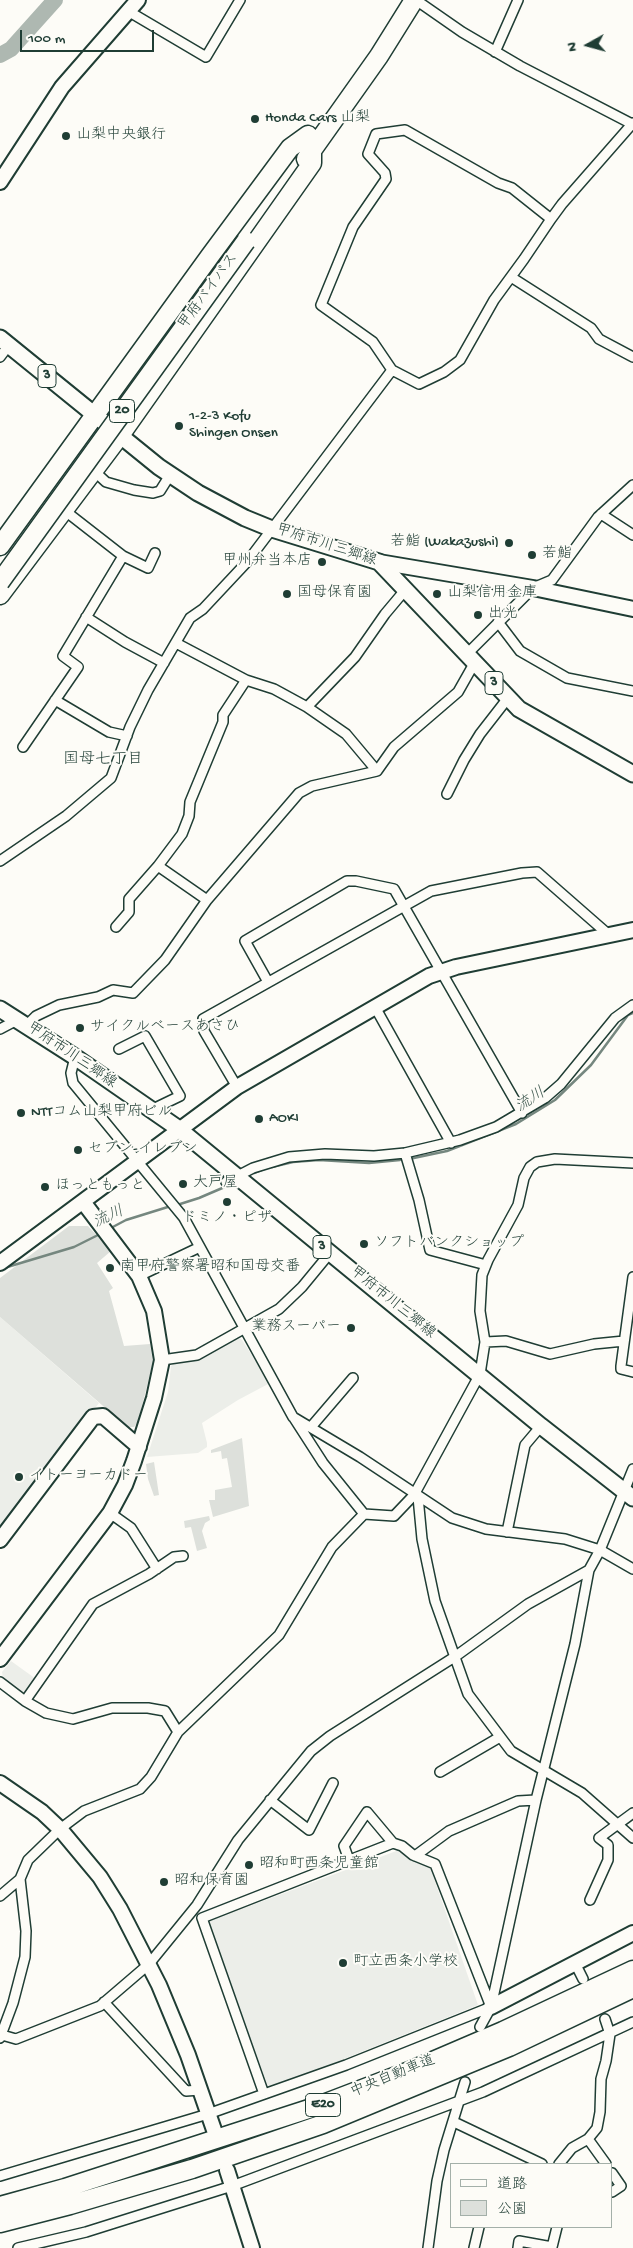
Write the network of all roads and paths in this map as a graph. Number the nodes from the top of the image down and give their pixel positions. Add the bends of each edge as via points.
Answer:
1 (138, 0) edge
2 (240, 0) edge
3 (400, 0) edge
4 (415, 0) edge
5 (518, 0) edge
6 (128, 11) junction
7 (495, 52) junction
8 (633, 124) edge
9 (310, 143) junction
10 (0, 182) edge
11 (551, 219) junction
12 (241, 238) junction
13 (510, 277) junction
14 (3, 347) edge
15 (633, 357) edge
16 (392, 370) junction
17 (95, 413) junction
18 (120, 434) junction
19 (92, 470) junction
20 (170, 475) junction
21 (633, 485) edge
22 (64, 510) junction
23 (601, 514) junction
24 (272, 529) junction
25 (633, 535) edge
26 (0, 546) edge
27 (155, 553) dead end
28 (123, 556) junction
29 (0, 562) edge
30 (379, 562) junction
31 (0, 582) edge
32 (532, 588) junction
33 (406, 589) junction
34 (0, 595) edge
35 (633, 609) edge
36 (86, 617) junction
37 (498, 622) junction
38 (176, 643) junction
39 (471, 658) junction
40 (164, 663) junction
41 (246, 680) junction
42 (633, 691) edge
43 (508, 698) junction
44 (55, 700) junction
45 (307, 707) junction
46 (127, 736) junction
47 (23, 747) dead end
48 (377, 771) junction
49 (633, 774) edge
50 (447, 794) dead end
51 (0, 861) edge
52 (158, 866) junction
53 (207, 900) junction
54 (403, 906) junction
55 (116, 927) dead end
56 (633, 930) edge
57 (609, 935) junction
58 (441, 971) junction
59 (268, 982) junction
60 (633, 1005) edge
61 (375, 1007) junction
62 (0, 1009) edge
63 (22, 1023) junction
64 (0, 1030) edge
65 (119, 1049) dead end
66 (75, 1057) junction
67 (237, 1087) junction
68 (151, 1110) junction
69 (522, 1113) junction
70 (179, 1129) junction
71 (451, 1143) junction
72 (405, 1153) junction
73 (138, 1161) junction
74 (633, 1163) edge
75 (231, 1179) junction
76 (84, 1203) junction
77 (200, 1247) junction
78 (330, 1253) junction
79 (0, 1263) edge
80 (486, 1266) junction
81 (139, 1276) junction
82 (633, 1276) edge
83 (244, 1329) junction
84 (624, 1341) junction
85 (486, 1342) junction
86 (162, 1360) junction
87 (633, 1372) edge
88 (480, 1374) junction
89 (353, 1378) dead end
90 (293, 1417) junction
91 (541, 1426) junction
92 (311, 1427) junction
93 (139, 1447) junction
94 (633, 1469) edge
95 (629, 1495) edge
96 (416, 1496) junction
97 (110, 1513) junction
98 (364, 1514) junction
99 (507, 1532) junction
100 (0, 1540) edge
101 (600, 1550) junction
102 (183, 1556) dead end
103 (157, 1569) junction
104 (633, 1569) edge
105 (589, 1570) junction
106 (456, 1656) junction
107 (0, 1659) edge
108 (0, 1682) edge
109 (25, 1701) junction
110 (178, 1732) junction
111 (500, 1737) junction
112 (544, 1770) junction
113 (440, 1772) dead end
114 (0, 1783) edge
115 (333, 1783) dead end
116 (270, 1800) junction
117 (536, 1800) junction
118 (633, 1813) edge
119 (619, 1825) junction
120 (60, 1829) junction
121 (633, 1838) edge
122 (393, 1843) junction
123 (415, 1856) junction
124 (349, 1860) junction
125 (20, 1879) junction
126 (0, 1896) edge
127 (590, 1900) dead end
128 (633, 1933) edge
129 (575, 1963) junction
130 (149, 1964) junction
131 (633, 1970) edge
132 (583, 1979) dead end
133 (633, 1988) edge
134 (104, 2002) junction
135 (491, 2007) junction
136 (604, 2019) dead end
137 (633, 2022) edge
138 (480, 2027) dead end
139 (610, 2034) junction
140 (1, 2036) edge
141 (465, 2082) dead end
142 (200, 2090) junction
143 (264, 2094) junction
144 (462, 2099) junction
145 (208, 2114) junction
146 (454, 2122) junction
147 (214, 2130) dead end
148 (588, 2138) junction
149 (540, 2163) edge
150 (560, 2163) edge
151 (602, 2163) edge
152 (227, 2170) dead end
153 (613, 2175) edge
154 (0, 2176) edge
155 (232, 2186) junction
156 (613, 2191) edge
157 (0, 2206) edge
158 (0, 2223) edge
159 (479, 2228) edge
160 (556, 2228) edge
161 (18, 2248) edge
162 (252, 2248) edge
163 (428, 2248) edge
164 (474, 2248) edge
165 (518, 2248) edge

1 - 6 street
2 - 6 street via 206,57
3 - 9 highway, 甲府バイパス / 20
4 - 7 street
4 - 9 highway, 甲府バイパス / 20 via 379,56
5 - 7 street
6 - 10 street via 62,87
7 - 8 street
8 - 11 street
9 - 12 highway, 甲府バイパス / 20
9 - 17 highway via 290,148
9 - 18 highway via 312,163
11 - 13 street
11 - 16 street via 512,188 405,130 376,134 368,154 386,173 386,178 353,227 321,306 373,342
12 - 29 highway, 甲府バイパス / 20
12 - 31 highway, 甲府バイパス / 20, bridge
13 - 15 street via 591,328 599,339
13 - 16 street via 460,360 419,384
14 - 17 main road, 3
16 - 24 street
17 - 18 main road, 甲府市川三郷線 / 3
17 - 26 highway
18 - 19 highway
18 - 20 main road, 甲府市川三郷線 / 3
19 - 20 street via 106,482 153,493 160,491
19 - 22 highway
20 - 24 main road, 甲府市川三郷線 / 3 via 237,514
21 - 23 street
22 - 28 street
22 - 34 highway
23 - 25 street
23 - 32 street via 552,580
24 - 30 main road, 甲府市川三郷線 / 3
24 - 38 street via 204,609 190,618
27 - 28 street via 148,568
28 - 36 street
30 - 32 street
30 - 33 main road, 甲府市川三郷線 / 3
32 - 35 street
32 - 37 street
33 - 39 main road, 甲府市川三郷線 / 3
33 - 45 street via 355,657
36 - 40 street
36 - 44 street via 63,656 78,667
37 - 39 street
37 - 42 street via 520,651 566,678
38 - 40 street
38 - 41 street
39 - 43 main road, 甲府市川三郷線 / 3
39 - 48 street via 458,692 394,747
40 - 46 street
41 - 45 street via 274,689
41 - 52 street via 222,716 223,722 190,802 182,834
43 - 49 main road, 甲府市川三郷線 / 3 via 519,709
43 - 50 street via 480,734
44 - 46 street via 109,732
44 - 47 street
45 - 48 street via 346,734
46 - 51 street via 111,778 66,816
48 - 53 street via 312,786 299,793
52 - 53 street
52 - 55 street via 128,899 129,912
53 - 63 street via 165,960 133,993 113,990 98,997 59,1005
54 - 57 street via 431,891 532,871 543,876
54 - 58 street
54 - 59 street
54 - 59 street via 394,889 346,881 244,941
56 - 57 street
57 - 58 street
58 - 61 street
58 - 69 street
59 - 67 street via 203,1019 204,1030
60 - 69 street via 616,1018 561,1084
61 - 67 street
61 - 71 street
62 - 63 main road, 甲府市川三郷線 / 3
63 - 64 street
63 - 66 main road, 甲府市川三郷線 / 3
65 - 68 street via 145,1036 180,1096
66 - 68 main road, 甲府市川三郷線 / 3
66 - 73 street via 71,1073 73,1083
67 - 70 street
68 - 70 main road, 甲府市川三郷線 / 3
69 - 71 street via 496,1127
70 - 73 street
70 - 75 main road, 甲府市川三郷線 / 3
71 - 72 street
72 - 75 street via 289,1157
72 - 80 street via 430,1250
73 - 76 street
73 - 77 street via 184,1218
74 - 80 street via 536,1162 524,1178 518,1204
75 - 78 main road, 甲府市川三郷線 / 3
76 - 79 street
76 - 81 street
77 - 81 street
77 - 83 street
78 - 83 street via 279,1309
78 - 88 main road, 甲府市川三郷線 / 3
80 - 85 street via 482,1274 480,1303
81 - 86 street via 154,1311
82 - 84 street
83 - 86 street via 197,1355
83 - 90 street
84 - 85 street via 550,1354 506,1341
84 - 87 street via 620,1366
85 - 88 street
86 - 93 street
88 - 91 main road, 甲府市川三郷線 / 3
88 - 96 street
89 - 92 street
90 - 92 street
90 - 98 street via 323,1463
91 - 95 main road, 甲府市川三郷線 / 3
91 - 99 street via 524,1445
92 - 96 street
93 - 97 street
93 - 100 street via 103,1416 93,1417
94 - 95 street
95 - 101 street
96 - 98 street via 394,1516
96 - 99 street via 452,1518
96 - 106 street via 436,1601
97 - 103 street via 131,1528
97 - 107 street
98 - 110 street via 332,1547 279,1635
99 - 101 street via 565,1539
101 - 104 street
101 - 105 street
102 - 103 street via 174,1557
103 - 109 street via 93,1604
105 - 106 street via 528,1604
105 - 112 street via 575,1644
106 - 111 street via 468,1694
106 - 116 street via 330,1736 311,1751
108 - 109 street
109 - 110 street via 46,1713 73,1719 112,1708 165,1711
110 - 120 street via 140,1789 84,1811
111 - 112 street via 511,1751
111 - 113 street
112 - 117 street
112 - 119 street via 582,1794
114 - 120 street via 42,1812
115 - 116 street via 309,1830
116 - 130 street via 238,1840 197,1905
117 - 123 street via 518,1801 449,1831
117 - 135 street
118 - 119 street
119 - 121 street
119 - 127 street via 599,1838 608,1845 608,1860
120 - 125 street via 28,1860
120 - 130 street via 100,1877
122 - 123 street
122 - 124 street
122 - 124 street via 366,1812 344,1846
123 - 135 street via 435,1864
124 - 143 street via 202,1918
125 - 126 street
125 - 140 street via 26,1931 25,1957
128 - 129 street
129 - 132 street
129 - 135 street
130 - 134 street
130 - 142 street via 174,2019
131 - 157 highway, 中央自動車道 / E20 via 503,2031 318,2106
133 - 158 highway, 中央自動車道 / E20 via 510,2047 323,2124 192,2169
134 - 140 street via 16,2039
134 - 142 street via 186,2091
135 - 138 street
135 - 143 street via 346,2066
136 - 139 street
137 - 139 street
139 - 144 street
139 - 148 street via 600,2079 597,2128
141 - 144 street
142 - 145 street
143 - 145 street
144 - 146 street
144 - 155 street
145 - 147 street
145 - 154 street
146 - 149 street
146 - 163 street via 437,2182
148 - 150 street via 572,2148
148 - 151 street
152 - 155 street
153 - 156 street via 620,2186
155 - 161 street via 86,2232
155 - 162 street
159 - 164 street
160 - 165 street via 552,2247 519,2241

